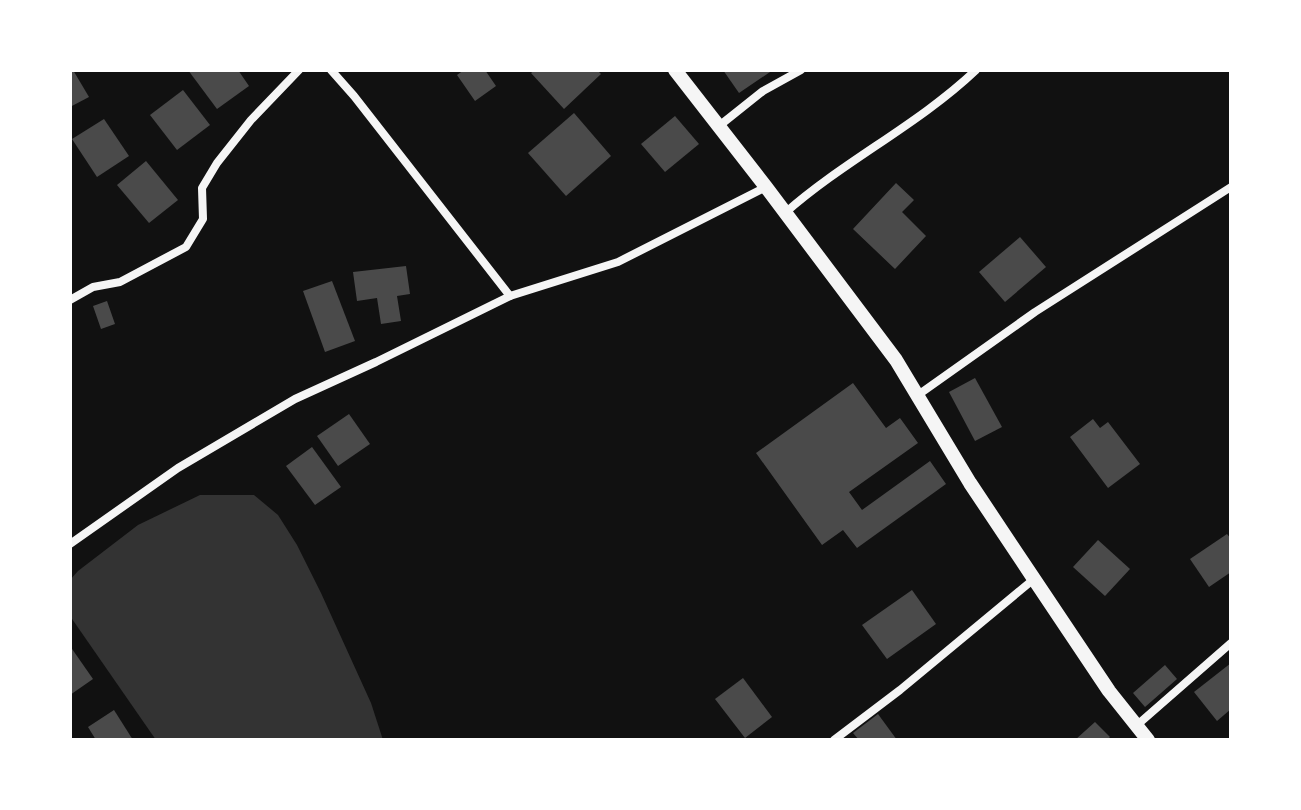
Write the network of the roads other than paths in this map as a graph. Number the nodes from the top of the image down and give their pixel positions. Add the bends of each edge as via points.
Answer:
1 (299, 70) edge
2 (331, 70) edge
3 (675, 70) edge
4 (801, 70) edge
5 (976, 70) edge
6 (719, 126) junction
7 (766, 187) junction
8 (1231, 187) edge
9 (785, 214) junction
10 (510, 296) junction
11 (70, 300) edge
12 (918, 395) junction
13 (70, 544) edge
14 (1034, 579) junction
15 (1231, 643) edge
16 (1136, 726) junction
17 (834, 740) edge
18 (1148, 740) edge

1 - 11 street via 217,163 202,188 203,219 186,247 120,282 93,287
2 - 10 street
3 - 6 main road
4 - 6 street via 763,91
5 - 9 street
6 - 7 main road
7 - 9 main road
7 - 10 street via 618,262
8 - 12 street via 1035,312
9 - 12 main road
10 - 13 street via 295,399 178,468
12 - 14 main road
14 - 16 main road
14 - 17 street
15 - 16 street
16 - 18 main road

